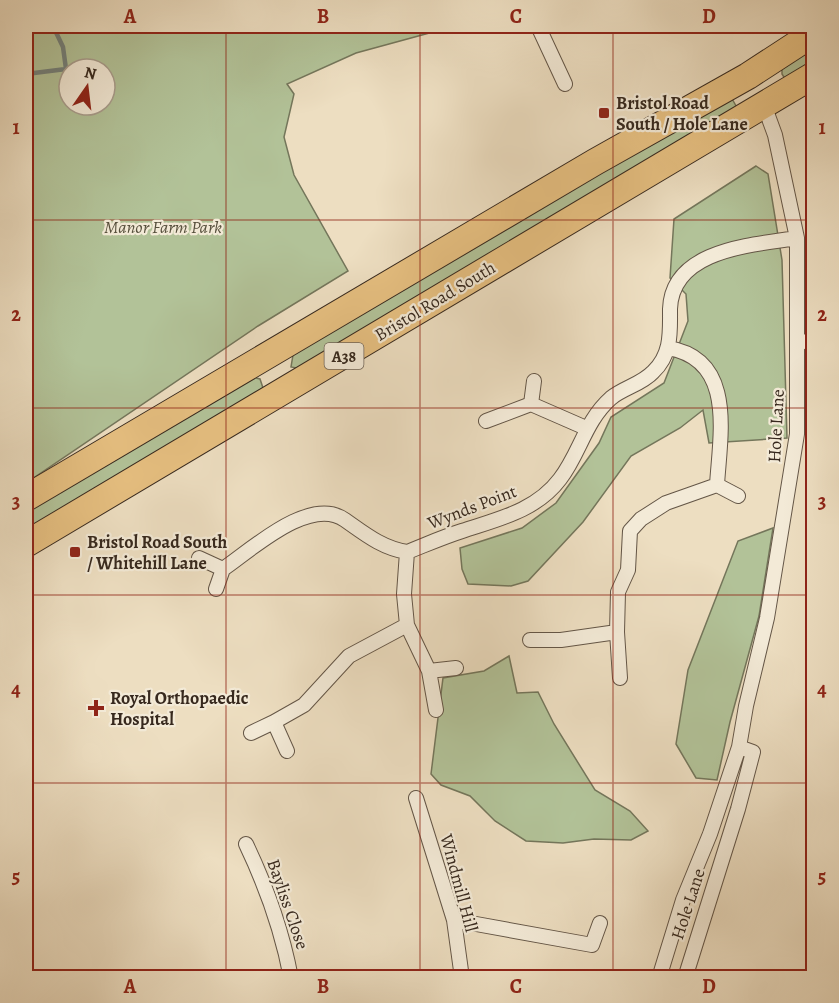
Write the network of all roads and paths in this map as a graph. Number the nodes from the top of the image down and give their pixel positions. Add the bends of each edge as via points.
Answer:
1 (538, 26) edge
2 (813, 33) edge
3 (771, 62) junction
4 (813, 75) edge
5 (743, 78) junction
6 (565, 84) dead end
7 (788, 91) junction
8 (759, 109) junction
9 (797, 238) junction
10 (813, 340) edge
11 (797, 343) junction
12 (668, 348) junction
13 (267, 355) junction
14 (534, 381) dead end
15 (287, 390) junction
16 (531, 404) junction
17 (486, 421) dead end
18 (586, 428) junction
19 (717, 485) junction
20 (738, 496) dead end
21 (26, 498) edge
22 (26, 544) edge
23 (406, 552) junction
24 (199, 558) dead end
25 (223, 569) junction
26 (216, 589) dead end
27 (407, 625) junction
28 (617, 632) junction
29 (530, 640) dead end
30 (456, 668) dead end
31 (429, 671) junction
32 (620, 678) dead end
33 (436, 710) dead end
34 (274, 722) junction
35 (251, 733) dead end
36 (739, 747) junction
37 (287, 751) dead end
38 (416, 798) dead end
39 (246, 844) dead end
40 (454, 920) junction
41 (600, 923) dead end
42 (291, 978) edge
43 (462, 978) edge
44 (659, 978) edge
45 (685, 978) edge

1 - 6 street
2 - 3 highway, Bristol Road South / A38
3 - 5 highway, Bristol Road South / A38
3 - 7 highway via 776,78
4 - 7 highway, Bristol Road South / A38
5 - 8 highway via 759,89
5 - 13 highway, Bristol Road South / A38
7 - 8 highway, Bristol Road South / A38
8 - 9 street, Hole Lane via 775,135
8 - 15 highway, Bristol Road South / A38
9 - 11 street, Hole Lane
9 - 12 street, Wynds Point via 730,250 691,267 674,289
10 - 11 street
11 - 36 street, Hole Lane via 797,434 790,486
12 - 18 street, Wynds Point via 653,372 611,398
12 - 19 street via 693,355 715,382 720,401
13 - 15 highway
13 - 21 highway, Bristol Road South / A38
14 - 16 street
15 - 22 highway, Bristol Road South / A38
16 - 17 street
16 - 18 street
18 - 23 street, Wynds Point via 576,455 560,480 539,499 514,514
19 - 20 street
19 - 28 street via 666,503 630,531 628,570 618,592
23 - 25 street via 393,550 344,519 326,513 306,516 272,534
23 - 27 street
24 - 25 street
25 - 26 street
27 - 31 street
27 - 34 street via 350,656 304,705
28 - 29 street
28 - 32 street
30 - 31 street
31 - 33 street
34 - 35 street
34 - 37 street
36 - 44 street, Hole Lane via 710,834 682,900
36 - 45 street, Hole Lane via 753,752
38 - 40 street, Windmill Hill
39 - 42 street, Bayliss Close via 268,890 285,943
40 - 41 street via 592,945
40 - 43 street, Windmill Hill

